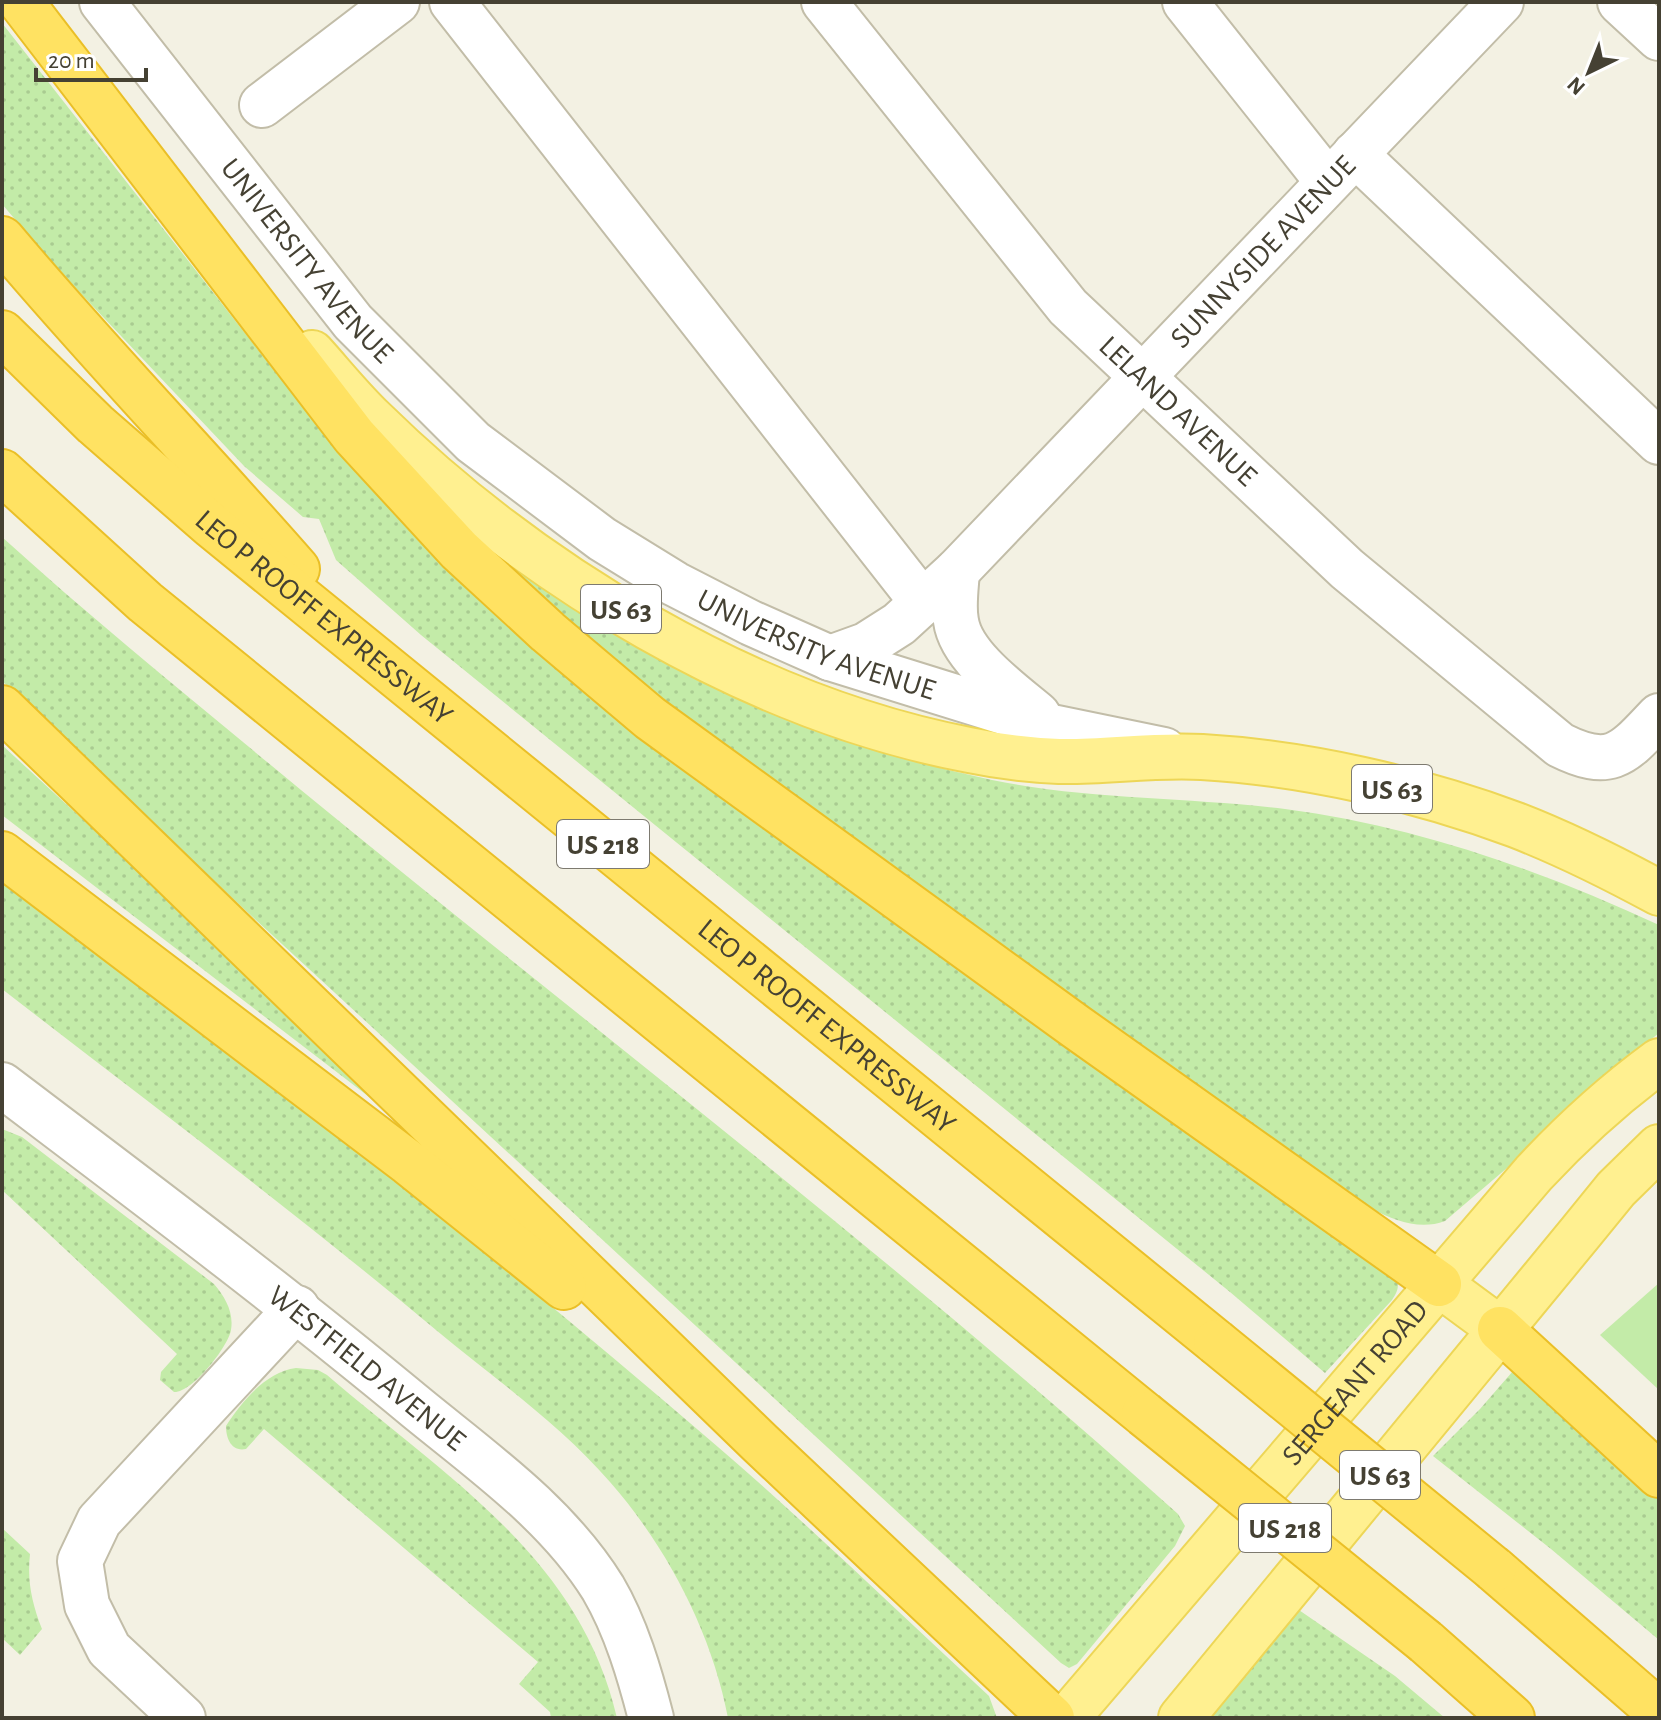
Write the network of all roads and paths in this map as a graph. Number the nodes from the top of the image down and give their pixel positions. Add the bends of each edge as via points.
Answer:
1 (21, 2) edge
2 (102, 2) edge
3 (397, 2) edge
4 (452, 2) edge
5 (824, 2) edge
6 (1185, 2) edge
7 (1501, 2) edge
8 (1620, 2) edge
9 (1659, 38) edge
10 (262, 105) dead end
11 (1342, 168) junction
12 (174, 200) junction
13 (2, 239) edge
14 (2, 333) edge
15 (1141, 377) junction
16 (1659, 442) edge
17 (2, 472) edge
18 (957, 571) junction
19 (923, 603) junction
20 (830, 658) junction
21 (377, 661) junction
22 (2, 708) edge
23 (1659, 716) edge
24 (1052, 727) junction
25 (1200, 757) junction
26 (2, 854) edge
27 (1659, 893) edge
28 (1659, 1061) edge
29 (2, 1085) edge
30 (1659, 1147) edge
31 (1659, 1192) edge
32 (1581, 1232) junction
33 (1439, 1284) junction
34 (297, 1308) junction
35 (1500, 1329) junction
36 (760, 1443) junction
37 (1659, 1475) edge
38 (1659, 1712) edge
39 (183, 1718) edge
40 (651, 1718) edge
41 (1052, 1718) edge
42 (1067, 1718) edge
43 (1181, 1718) edge
44 (1512, 1718) edge

1 - 12 highway, US 63
2 - 20 street, UNIVERSITY AVENUE via 353,322 473,442 602,539 651,569
3 - 10 street
4 - 19 street
5 - 15 street, LELAND AVENUE via 1068,307
6 - 11 street
7 - 11 street, SUNNYSIDE AVENUE
8 - 9 street
11 - 15 street, SUNNYSIDE AVENUE
11 - 16 street
12 - 25 main road, US 63 via 371,418 433,475 579,585 658,631 803,701 883,729 971,751 1058,761
12 - 33 highway via 354,436 459,550 548,632 650,718
13 - 21 highway
14 - 21 highway, LEO P ROOFF EXPRESSWAY / US 218 via 177,496
15 - 18 street, SUNNYSIDE AVENUE
15 - 23 street, LELAND AVENUE via 1347,569 1560,745 1607,757 1625,751
17 - 44 highway, US 218, bridge via 157,612 1426,1642
18 - 19 street, SUNNYSIDE AVENUE
18 - 24 street via 956,623 967,647
19 - 20 street, SUNNYSIDE AVENUE via 866,645
20 - 24 street, UNIVERSITY AVENUE
21 - 38 highway, LEO P ROOFF EXPRESSWAY / US 218, bridge via 1494,1569
22 - 36 highway
24 - 25 street, UNIVERSITY AVENUE
25 - 27 main road, UNIVERSITY AVENUE / US 63 via 1315,772 1450,804 1517,826
26 - 36 highway via 409,1163
28 - 33 main road, SERGEANT ROAD via 1567,1137
29 - 34 street, WESTFIELD AVENUE
30 - 32 main road, US 63
31 - 32 main road
32 - 35 main road, US 63
33 - 35 main road
33 - 42 main road, SERGEANT ROAD
34 - 39 street via 99,1521 80,1561 87,1605 109,1649
34 - 40 street, WESTFIELD AVENUE via 529,1500 568,1542 603,1589 628,1644
35 - 37 highway
35 - 43 main road, US 63
36 - 41 highway

